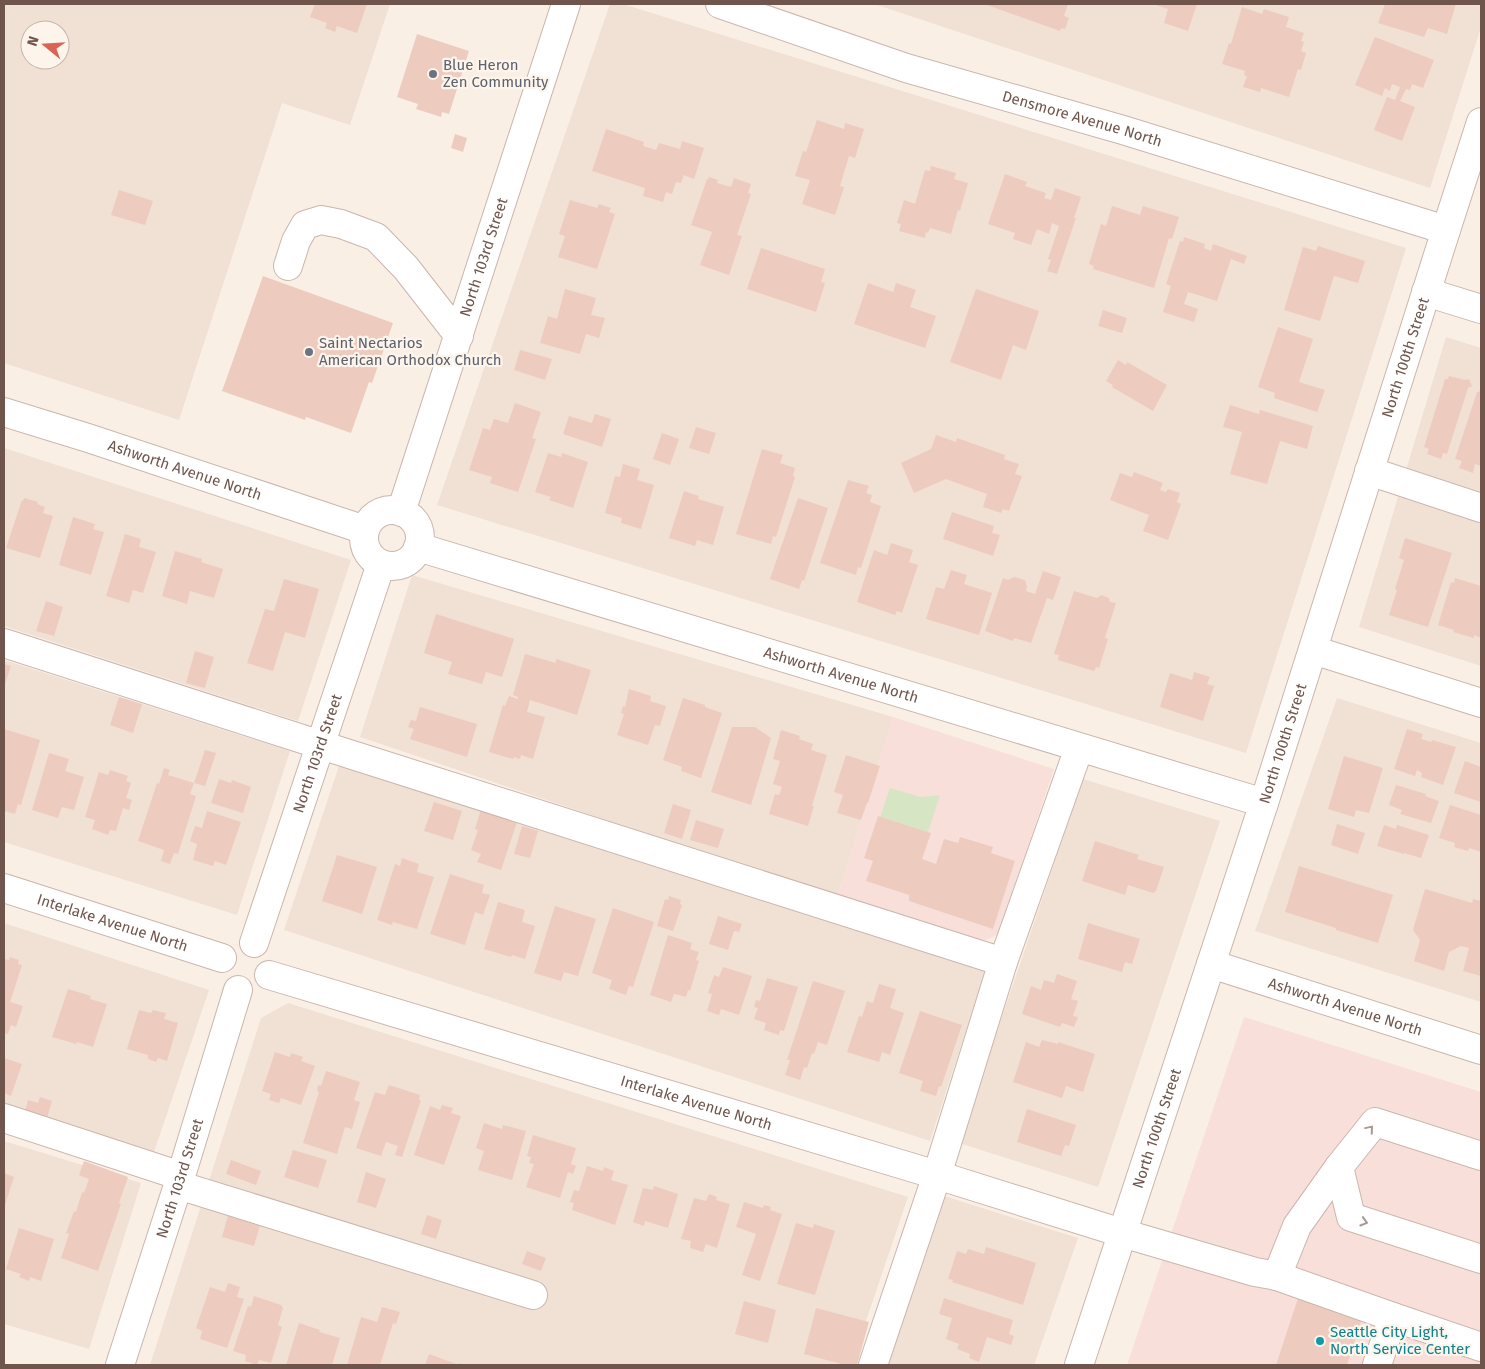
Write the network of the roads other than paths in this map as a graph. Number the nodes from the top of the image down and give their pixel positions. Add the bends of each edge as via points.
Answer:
1 (566, 4) edge
2 (720, 4) edge
3 (1481, 122) edge
4 (1446, 230) junction
5 (288, 266) dead end
6 (1426, 292) junction
7 (1481, 310) edge
8 (458, 336) junction
9 (4, 412) edge
10 (1369, 471) junction
11 (1481, 508) edge
12 (402, 512) junction
13 (365, 530) junction
14 (418, 547) junction
15 (381, 564) junction
16 (4, 643) edge
17 (1313, 650) junction
18 (1481, 703) edge
19 (321, 745) junction
20 (1079, 748) junction
21 (1264, 803) junction
22 (4, 888) edge
23 (254, 942) junction
24 (222, 958) junction
25 (1004, 962) junction
26 (1211, 964) junction
27 (270, 975) junction
28 (238, 990) junction
29 (1481, 1050) edge
30 (4, 1118) edge
31 (1481, 1156) edge
32 (1339, 1167) junction
33 (937, 1175) junction
34 (180, 1181) junction
35 (1122, 1233) junction
36 (1481, 1258) edge
37 (1277, 1276) junction
38 (533, 1295) dead end
39 (1393, 1318) junction
40 (1481, 1347) edge
41 (120, 1365) edge
42 (873, 1365) edge
43 (1079, 1365) edge
44 (1376, 1365) edge

1 - 8 street, North 103rd Street
2 - 4 street, Densmore Avenue North via 906,68 1123,130
3 - 4 street, North 100th Street
4 - 6 street, North 100th Street
5 - 8 street via 296,241 306,225 321,220 376,237 406,268
6 - 7 street
6 - 10 street, North 100th Street
8 - 12 street, North 103rd Street
9 - 13 street, Ashworth Avenue North
10 - 11 street
10 - 17 street, North 100th Street
12 - 13 street via 388,510 379,513
12 - 14 street via 418,526
13 - 15 street via 367,551
14 - 15 street via 409,560 400,565
14 - 20 street, Ashworth Avenue North
15 - 19 street, North 103rd Street
16 - 19 street
17 - 18 street
17 - 21 street, North 100th Street
19 - 23 street, North 103rd Street
19 - 25 street
20 - 21 street, Ashworth Avenue North
20 - 25 street
21 - 26 street, North 100th Street
22 - 24 street, Interlake Avenue North
23 - 24 street via 234,943
23 - 27 street via 269,955
24 - 28 street via 220,970 223,978
25 - 33 street
26 - 29 street, Ashworth Avenue North
26 - 35 street, North 100th Street
27 - 28 street via 261,987 253,991
27 - 33 street, Interlake Avenue North
28 - 34 street, North 103rd Street
30 - 34 street
32 -> 31 street via 1375,1122
32 -> 36 street via 1351,1218
32 - 37 street via 1297,1226
33 - 35 street, Interlake Avenue North
33 - 42 street
34 - 38 street
34 - 41 street, North 103rd Street
35 - 37 street, Interlake Avenue North
35 - 43 street, North 100th Street
37 - 39 street, Interlake Avenue North
39 - 40 street, Interlake Avenue North
39 - 44 street

